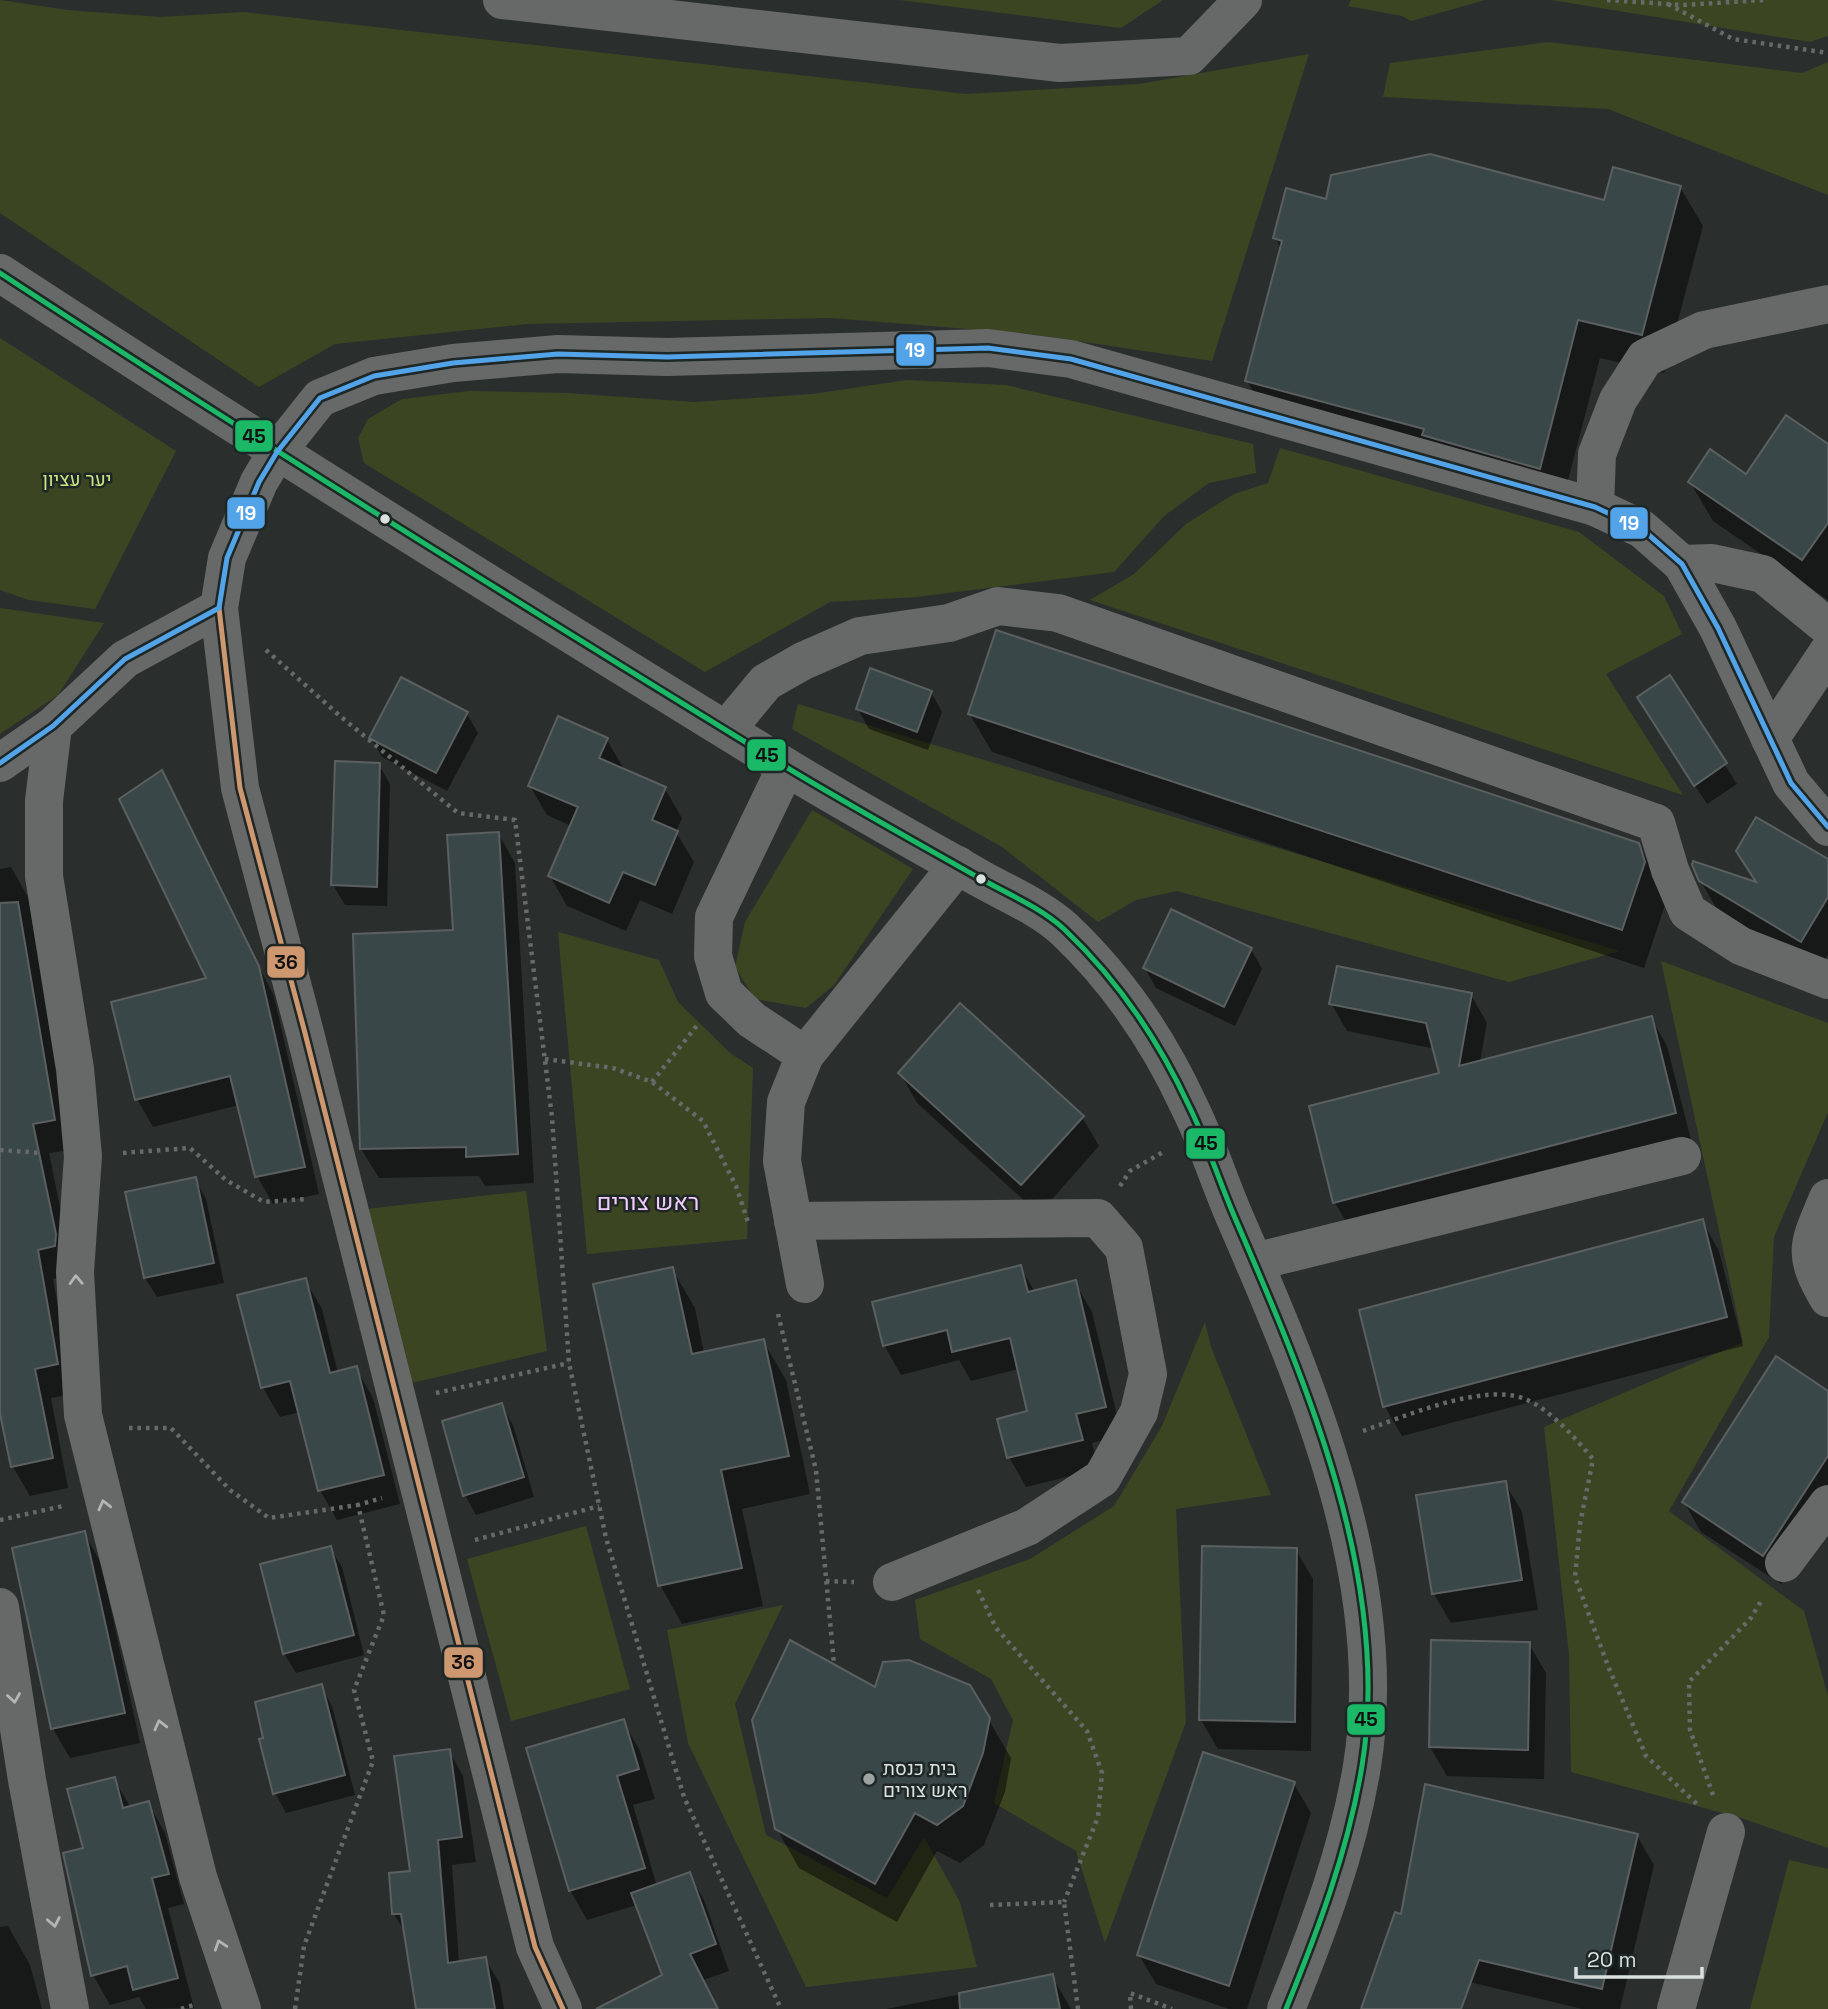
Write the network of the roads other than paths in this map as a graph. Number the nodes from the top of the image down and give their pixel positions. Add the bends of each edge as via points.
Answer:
1 (502, 0) edge
2 (1243, 0) edge
3 (0, 273) edge
4 (1828, 304) edge
5 (277, 452) junction
6 (1595, 507) junction
7 (1682, 564) junction
8 (219, 608) junction
9 (1828, 627) edge
10 (1828, 652) edge
11 (53, 726) junction
12 (727, 729) junction
13 (1770, 739) junction
14 (0, 763) edge
15 (786, 767) junction
16 (1828, 827) edge
17 (958, 865) junction
18 (1828, 980) edge
19 (805, 1055) junction
20 (1682, 1156) dead end
21 (1828, 1198) edge
22 (793, 1221) junction
23 (1254, 1262) junction
24 (805, 1284) road end
25 (1828, 1298) edge
26 (1828, 1504) edge
27 (1784, 1563) road end
28 (892, 1582) dead end
29 (0, 1606) edge
30 (1726, 1832) road end
31 (70, 2009) edge
32 (242, 2009) edge
33 (563, 2009) edge
34 (1286, 2009) edge
35 (1676, 2009) edge

1 - 2 street via 1060,63 1189,56
3 - 5 street
4 - 6 street via 1704,330 1645,358 1618,400 1597,454
5 - 6 street via 320,398 374,376 453,363 558,354 667,357 988,348 1071,359
5 - 8 street via 258,482 227,558
5 - 12 street
6 - 7 street via 1642,529
7 - 9 street via 1712,563 1763,574
7 - 13 street
8 - 11 street via 125,659
8 - 33 street via 240,788 535,1948
10 - 13 street
11 - 14 street
32 -> 11 street via 198,1877 86,1429 75,1272 83,1156 75,1069 44,876 44,801
12 - 15 street
12 - 18 street via 766,682 860,636 949,623 998,607 1058,613 1656,823 1688,912 1741,946
13 - 16 street via 1791,783
15 - 17 street
15 - 19 street via 714,917 713,956 723,993 752,1020
17 - 19 street
17 - 23 street via 1058,922 1111,976 1159,1048 1200,1131
19 - 22 street via 786,1102 782,1161
20 - 23 street
21 - 25 street via 1808,1246 1814,1274
22 - 24 street
22 - 28 street via 1098,1219 1124,1248 1148,1374 1139,1412 1101,1478 1027,1527
23 - 34 street via 1346,1513 1362,1601 1367,1672 1363,1762 1326,1910
26 - 27 street
29 -> 31 street
30 - 35 street

